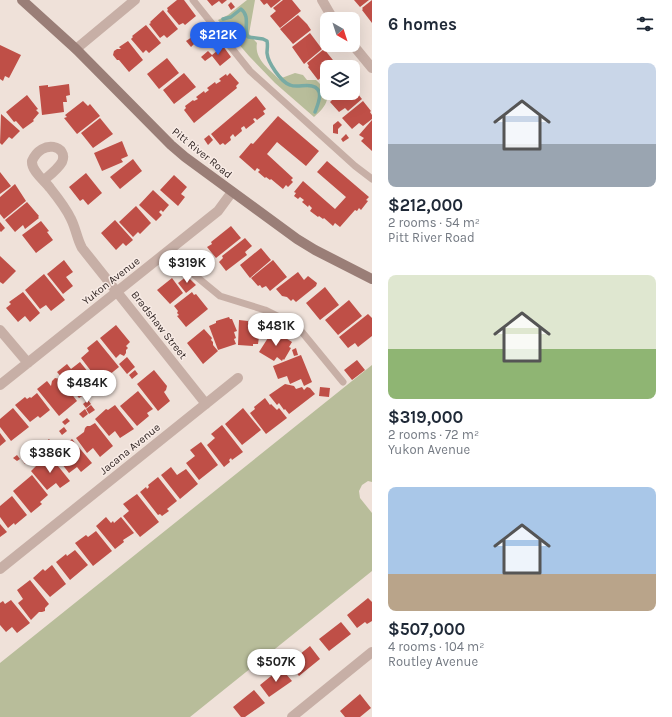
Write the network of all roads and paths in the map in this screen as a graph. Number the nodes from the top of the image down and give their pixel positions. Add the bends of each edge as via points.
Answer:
1 (22, 0) edge
2 (135, 0) edge
3 (193, 0) edge
4 (322, 0) edge
5 (329, 12) edge
6 (76, 49) junction
7 (359, 52) edge
8 (372, 68) edge
9 (372, 179) edge
10 (44, 180) dead end
11 (232, 192) junction
12 (168, 251) junction
13 (372, 279) edge
14 (117, 291) junction
15 (0, 330) edge
16 (28, 363) junction
17 (238, 378) dead end
18 (343, 382) dead end
19 (0, 385) edge
20 (206, 404) junction
21 (0, 569) edge
22 (372, 652) edge
23 (292, 717) edge

1 - 6 main road, Pitt River Road
2 - 6 street
3 - 9 lane via 250,71
4 - 5 street
6 - 11 main road, Pitt River Road via 171,145
7 - 8 street
10 - 14 street, Bradshaw Street via 72,220 82,248
11 - 12 street, Yukon Avenue via 218,211
11 - 13 main road, Pitt River Road via 297,239
12 - 14 street, Yukon Avenue
12 - 18 lane via 220,296 265,310 297,326
14 - 16 street, Yukon Avenue
14 - 20 street, Bradshaw Street
15 - 16 street
16 - 19 street, Yukon Avenue
17 - 20 street, Jacana Avenue
20 - 21 street, Jacana Avenue
22 - 23 street

